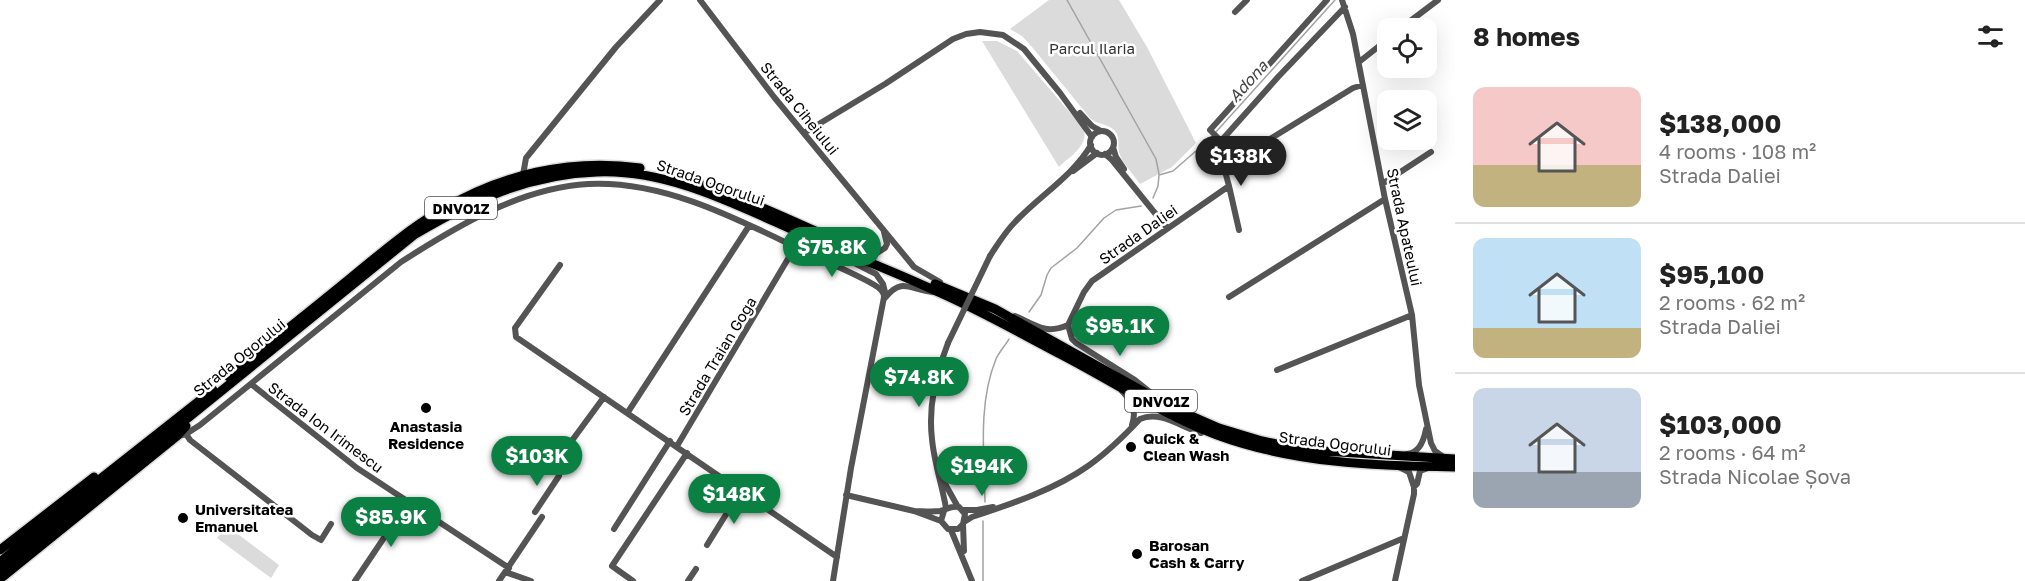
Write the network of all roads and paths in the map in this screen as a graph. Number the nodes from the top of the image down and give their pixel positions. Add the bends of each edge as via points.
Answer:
1 (660, 0) edge
2 (700, 0) edge
3 (1247, 0) edge
4 (1327, 0) edge
5 (1438, 0) edge
6 (1344, 2) edge
7 (1235, 12) dead end
8 (1414, 18) edge
9 (1377, 48) edge
10 (1359, 62) junction
11 (1269, 67) junction
12 (1278, 77) junction
13 (1363, 85) junction
14 (1060, 93) junction
15 (1101, 131) junction
16 (804, 133) junction
17 (1270, 139) dead end
18 (1091, 141) junction
19 (1221, 141) junction
20 (1113, 147) junction
21 (1431, 152) dead end
22 (1101, 154) junction
23 (523, 175) junction
24 (1382, 183) junction
25 (1056, 184) junction
26 (1229, 186) junction
27 (1135, 187) junction
28 (1385, 199) junction
29 (800, 225) junction
30 (749, 226) junction
31 (1167, 228) junction
32 (883, 229) junction
33 (1239, 230) dead end
34 (806, 236) junction
35 (795, 247) junction
36 (560, 265) dead end
37 (939, 292) junction
38 (964, 296) junction
39 (1228, 297) dead end
40 (884, 298) junction
41 (994, 309) junction
42 (1412, 315) junction
43 (1068, 325) junction
44 (1074, 361) junction
45 (1277, 370) dead end
46 (250, 384) junction
47 (604, 397) junction
48 (213, 398) junction
49 (1157, 399) junction
50 (628, 412) junction
51 (169, 424) junction
52 (1427, 426) junction
53 (1131, 428) junction
54 (182, 435) junction
55 (1217, 435) junction
56 (670, 441) junction
57 (677, 446) junction
58 (687, 453) junction
59 (1380, 456) junction
60 (1455, 458) edge
61 (566, 461) dead end
62 (1397, 466) junction
63 (1439, 467) junction
64 (1455, 467) edge
65 (559, 476) dead end
66 (941, 477) junction
67 (1414, 487) junction
68 (740, 492) junction
69 (846, 495) junction
70 (408, 502) junction
71 (74, 506) junction
72 (1002, 506) junction
73 (945, 509) junction
74 (960, 509) junction
75 (914, 511) junction
76 (535, 512) dead end
77 (542, 517) dead end
78 (941, 521) junction
79 (964, 523) junction
80 (331, 525) dead end
81 (614, 529) dead end
82 (951, 530) junction
83 (1404, 538) junction
84 (706, 545) dead end
85 (0, 550) edge
86 (837, 556) junction
87 (965, 561) junction
88 (0, 562) edge
89 (696, 569) dead end
90 (0, 570) edge
91 (507, 570) junction
92 (0, 579) edge
93 (355, 581) edge
94 (499, 581) edge
95 (531, 581) edge
96 (633, 581) edge
97 (688, 581) edge
98 (833, 581) edge
99 (972, 581) edge
100 (1302, 581) edge
101 (1395, 581) edge

1 - 23 street via 616,47 526,158
2 - 16 street, Strada Ciheiului
3 - 7 street
4 - 11 street
5 - 8 street
6 - 10 street, Strada Apateului
6 - 12 street
9 - 10 street
10 - 13 street, Strada Apateului
11 - 12 street
11 - 19 street via 1210,130
12 - 19 street
13 - 17 street
13 - 24 street, Strada Apateului
14 - 15 street
14 - 16 street via 1013,41 991,32 966,34
14 - 18 street
15 - 18 street
15 - 20 street via 1112,135
16 - 32 street, Strada Ciheiului
18 - 22 street
18 - 25 street via 1086,153
19 - 26 street via 1219,149
20 - 22 street
20 - 27 street
21 - 24 street
22 - 25 street
22 - 27 street
23 - 29 highway, Strada Ogorului / DNVO1Z via 579,165 648,169 701,184
23 - 51 highway, Strada Ogorului / DNVO1Z via 477,192 421,223
24 - 28 street, Strada Apateului
25 - 66 street, bridge via 1015,222 990,256 948,343 931,406 932,442
26 - 31 street, Strada Daliei
26 - 33 street
27 - 31 street
28 - 39 street
28 - 42 street, Strada Apateului
29 - 32 street via 829,232 873,253 885,248
29 - 38 highway, Strada Ogorului / DNVO1Z
30 - 35 street
30 - 46 street via 683,199 633,187 591,184 532,195 480,216 401,262
30 - 50 street
31 - 43 street, Strada Daliei via 1092,281
32 - 38 street, Strada Ciheiului via 914,267
34 - 37 highway, Strada Ogorului / DNVO1Z
34 - 40 street via 879,277
34 - 48 highway, Strada Ogorului / DNVO1Z via 656,177 597,172 523,183 447,215 414,236
35 - 40 street via 880,288
35 - 57 street, Strada Traian Goga
36 - 47 street via 515,328 516,337
37 - 40 street via 901,285
37 - 44 highway, Strada Ogorului / DNVO1Z
38 - 41 highway, Strada Ogorului / DNVO1Z
40 - 69 street
41 - 43 street via 1047,330
41 - 49 highway, Strada Ogorului / DNVO1Z
42 - 45 street
42 - 52 street, Strada Apateului
43 - 49 street via 1076,343 1135,380
44 - 53 street via 1129,398 1134,414
44 - 55 highway, Strada Ogorului / DNVO1Z
46 - 54 street
46 - 70 street, Strada Ion Irimescu via 357,468
47 - 50 street
47 - 61 street via 568,446
48 - 54 highway
48 - 71 highway, Strada Ogorului / DNVO1Z
49 - 59 highway, Strada Ogorului / DNVO1Z via 1202,421 1262,441 1306,450
50 - 56 street
51 - 71 highway, Strada Ogorului / DNVO1Z
51 - 85 highway via 146,435
52 - 59 street via 1423,442 1411,454
52 - 60 street, Strada Apateului via 1435,451
53 - 55 street via 1140,419 1155,416
53 - 72 street via 1073,476
54 - 80 street via 312,535 321,540
54 - 92 highway
55 - 62 highway, Strada Ogorului / DNVO1Z via 1301,457
56 - 57 street
56 - 81 street
57 - 58 street
58 - 68 street
58 - 96 street via 612,566
59 - 60 highway, Strada Ogorului / DNVO1Z
62 - 63 highway, Strada Ogorului / DNVO1Z
62 - 67 street via 1409,472
63 - 64 highway, Strada Ogorului / DNVO1Z
63 - 67 street via 1420,471
65 - 76 street
66 - 73 street
66 - 74 street
67 - 83 street
68 - 84 street
68 - 86 street
69 - 75 street
69 - 86 street
70 - 91 street, Strada Ion Irimescu
70 - 93 street
71 - 88 highway, Strada Ogorului / DNVO1Z
71 - 90 highway, Strada Ogorului / DNVO1Z
72 - 74 street
72 - 79 street
73 - 74 street
73 - 75 street
73 - 78 street
74 - 79 street
75 - 78 street
77 - 91 street
78 - 82 street
79 - 82 street
79 - 87 street
82 - 87 street
83 - 100 street
83 - 101 street
86 - 98 street
87 - 99 street
89 - 97 street
91 - 94 street
91 - 95 street, Strada Ion Irimescu

